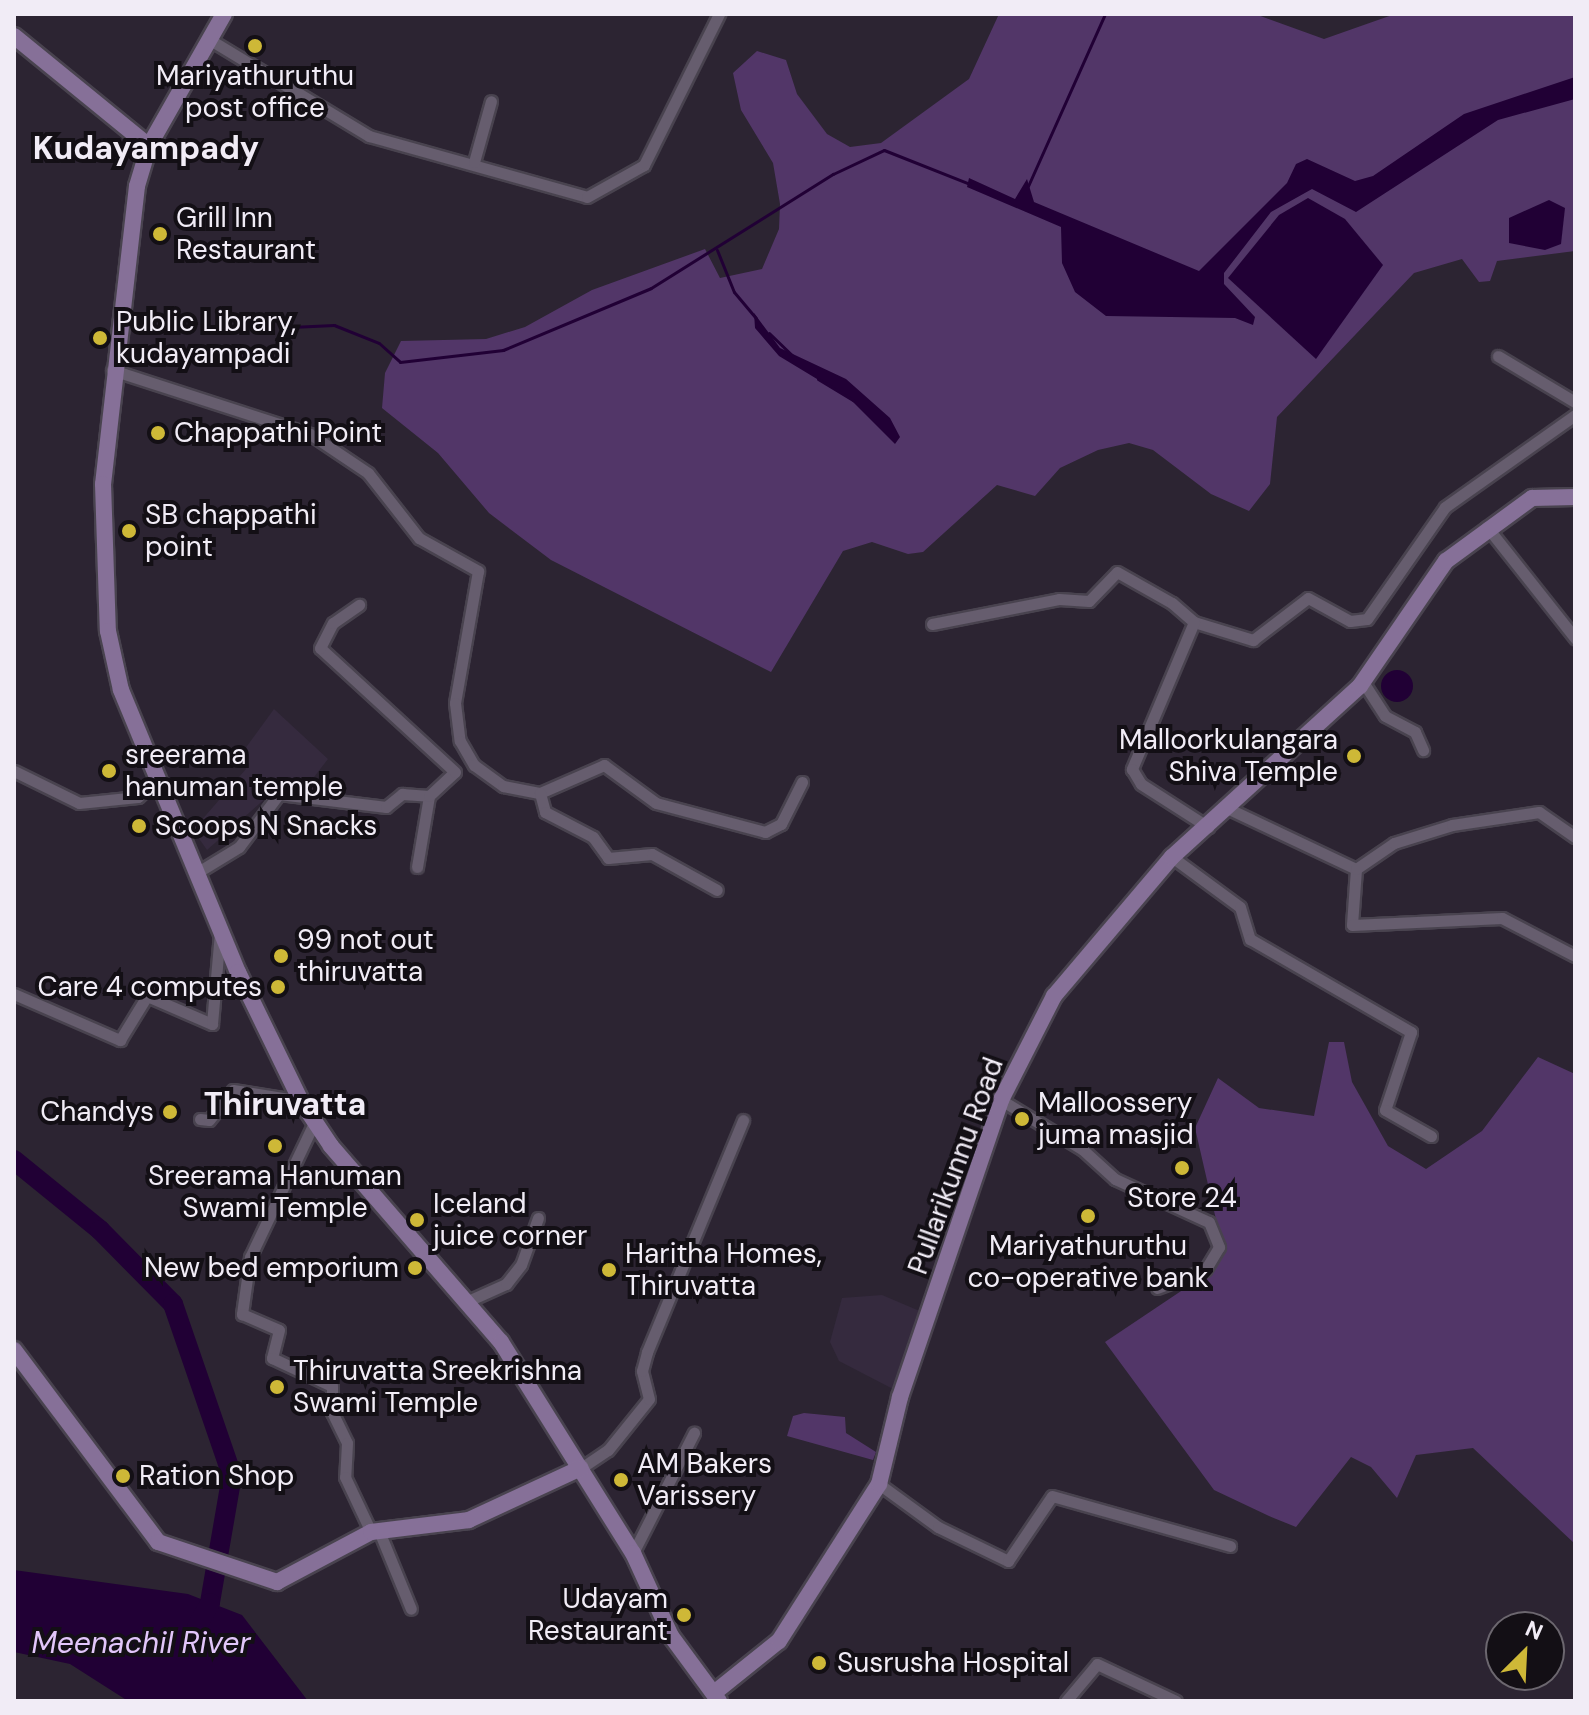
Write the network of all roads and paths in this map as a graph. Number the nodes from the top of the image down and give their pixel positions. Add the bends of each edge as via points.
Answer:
1 (224, 14) edge
2 (719, 14) edge
3 (14, 36) edge
4 (212, 41) junction
5 (491, 101) dead end
6 (149, 146) junction
7 (474, 162) junction
8 (1498, 356) dead end
9 (112, 370) junction
10 (1575, 402) edge
11 (1575, 415) edge
12 (1575, 497) edge
13 (1487, 527) junction
14 (359, 605) dead end
15 (1194, 622) junction
16 (932, 624) dead end
17 (1575, 638) edge
18 (1363, 682) junction
19 (1423, 750) dead end
20 (474, 765) junction
21 (14, 771) edge
22 (455, 772) junction
23 (155, 781) junction
24 (802, 782) dead end
25 (540, 793) junction
26 (429, 796) junction
27 (1227, 808) junction
28 (1208, 827) junction
29 (1575, 837) edge
30 (1172, 857) junction
31 (417, 867) dead end
32 (1356, 869) junction
33 (198, 872) junction
34 (717, 890) dead end
35 (221, 931) junction
36 (1575, 956) edge
37 (14, 994) edge
38 (1001, 1100) junction
39 (301, 1101) junction
40 (200, 1119) dead end
41 (743, 1120) dead end
42 (314, 1123) junction
43 (1431, 1136) dead end
44 (538, 1218) dead end
45 (1157, 1288) dead end
46 (468, 1301) junction
47 (14, 1350) edge
48 (694, 1433) dead end
49 (581, 1468) junction
50 (879, 1484) junction
51 (375, 1531) junction
52 (1230, 1546) dead end
53 (633, 1553) junction
54 (411, 1609) dead end
55 (716, 1697) edge
56 (1066, 1701) edge
57 (1176, 1701) edge

1 - 4 main road
2 - 7 street via 644,165 599,193 587,197
3 - 6 main road
4 - 6 main road
4 - 7 street via 369,136
5 - 7 street
6 - 9 main road
8 - 10 street
9 - 20 street via 310,434 368,473 419,538 478,571 455,703 460,741
9 - 23 main road via 103,484 108,631 121,690
11 - 15 street via 1445,507 1367,619 1350,621 1308,598 1253,640
12 - 13 main road, Pullarikunnu Road via 1532,498
13 - 17 street
13 - 18 main road, Pullarikunnu Road via 1446,561
14 - 22 street via 333,623 320,648
15 - 16 street via 1117,572 1089,601 1059,599
15 - 28 street via 1132,769 1141,784
18 - 19 street via 1385,716 1415,732
18 - 27 main road, Pullarikunnu Road
20 - 22 street
20 - 25 street via 521,795
21 - 23 street via 79,803 138,797
22 - 26 street
23 - 33 main road
24 - 25 street via 781,824 765,832 656,803 604,765
25 - 34 street via 545,812 593,837 608,858 652,854
26 - 31 street
26 - 33 street via 402,794 386,807 279,794 239,847
27 - 28 main road, Pullarikunnu Road
27 - 32 street
28 - 30 main road, Pullarikunnu Road
29 - 32 street via 1539,812 1438,829 1394,843
30 - 38 main road, Pullarikunnu Road via 1054,996
30 - 43 street via 1240,907 1250,939 1411,1032 1385,1110
32 - 36 street via 1352,925 1502,918
33 - 35 main road
35 - 37 street via 212,1024 147,996 120,1040
35 - 39 main road
38 - 45 street via 1082,1149 1115,1179 1209,1222 1219,1247 1205,1270
38 - 50 main road, Pullarikunnu Road via 900,1397
39 - 40 street via 233,1090 209,1120
39 - 42 main road
41 - 49 street via 647,1352 642,1371 649,1399 608,1450
42 - 46 main road
42 - 51 street via 250,1257 242,1314 279,1330 272,1358 332,1386 332,1412 347,1443 345,1477
44 - 46 street via 521,1265 506,1284
46 - 49 main road
47 - 51 main road via 158,1542 277,1582
48 - 53 street
49 - 51 main road via 469,1520
49 - 53 main road
50 - 52 street via 922,1517 1008,1561 1052,1496
50 - 55 main road, Pullarikunnu Road via 779,1641
51 - 54 street
53 - 55 main road via 671,1636
56 - 57 street via 1097,1664

